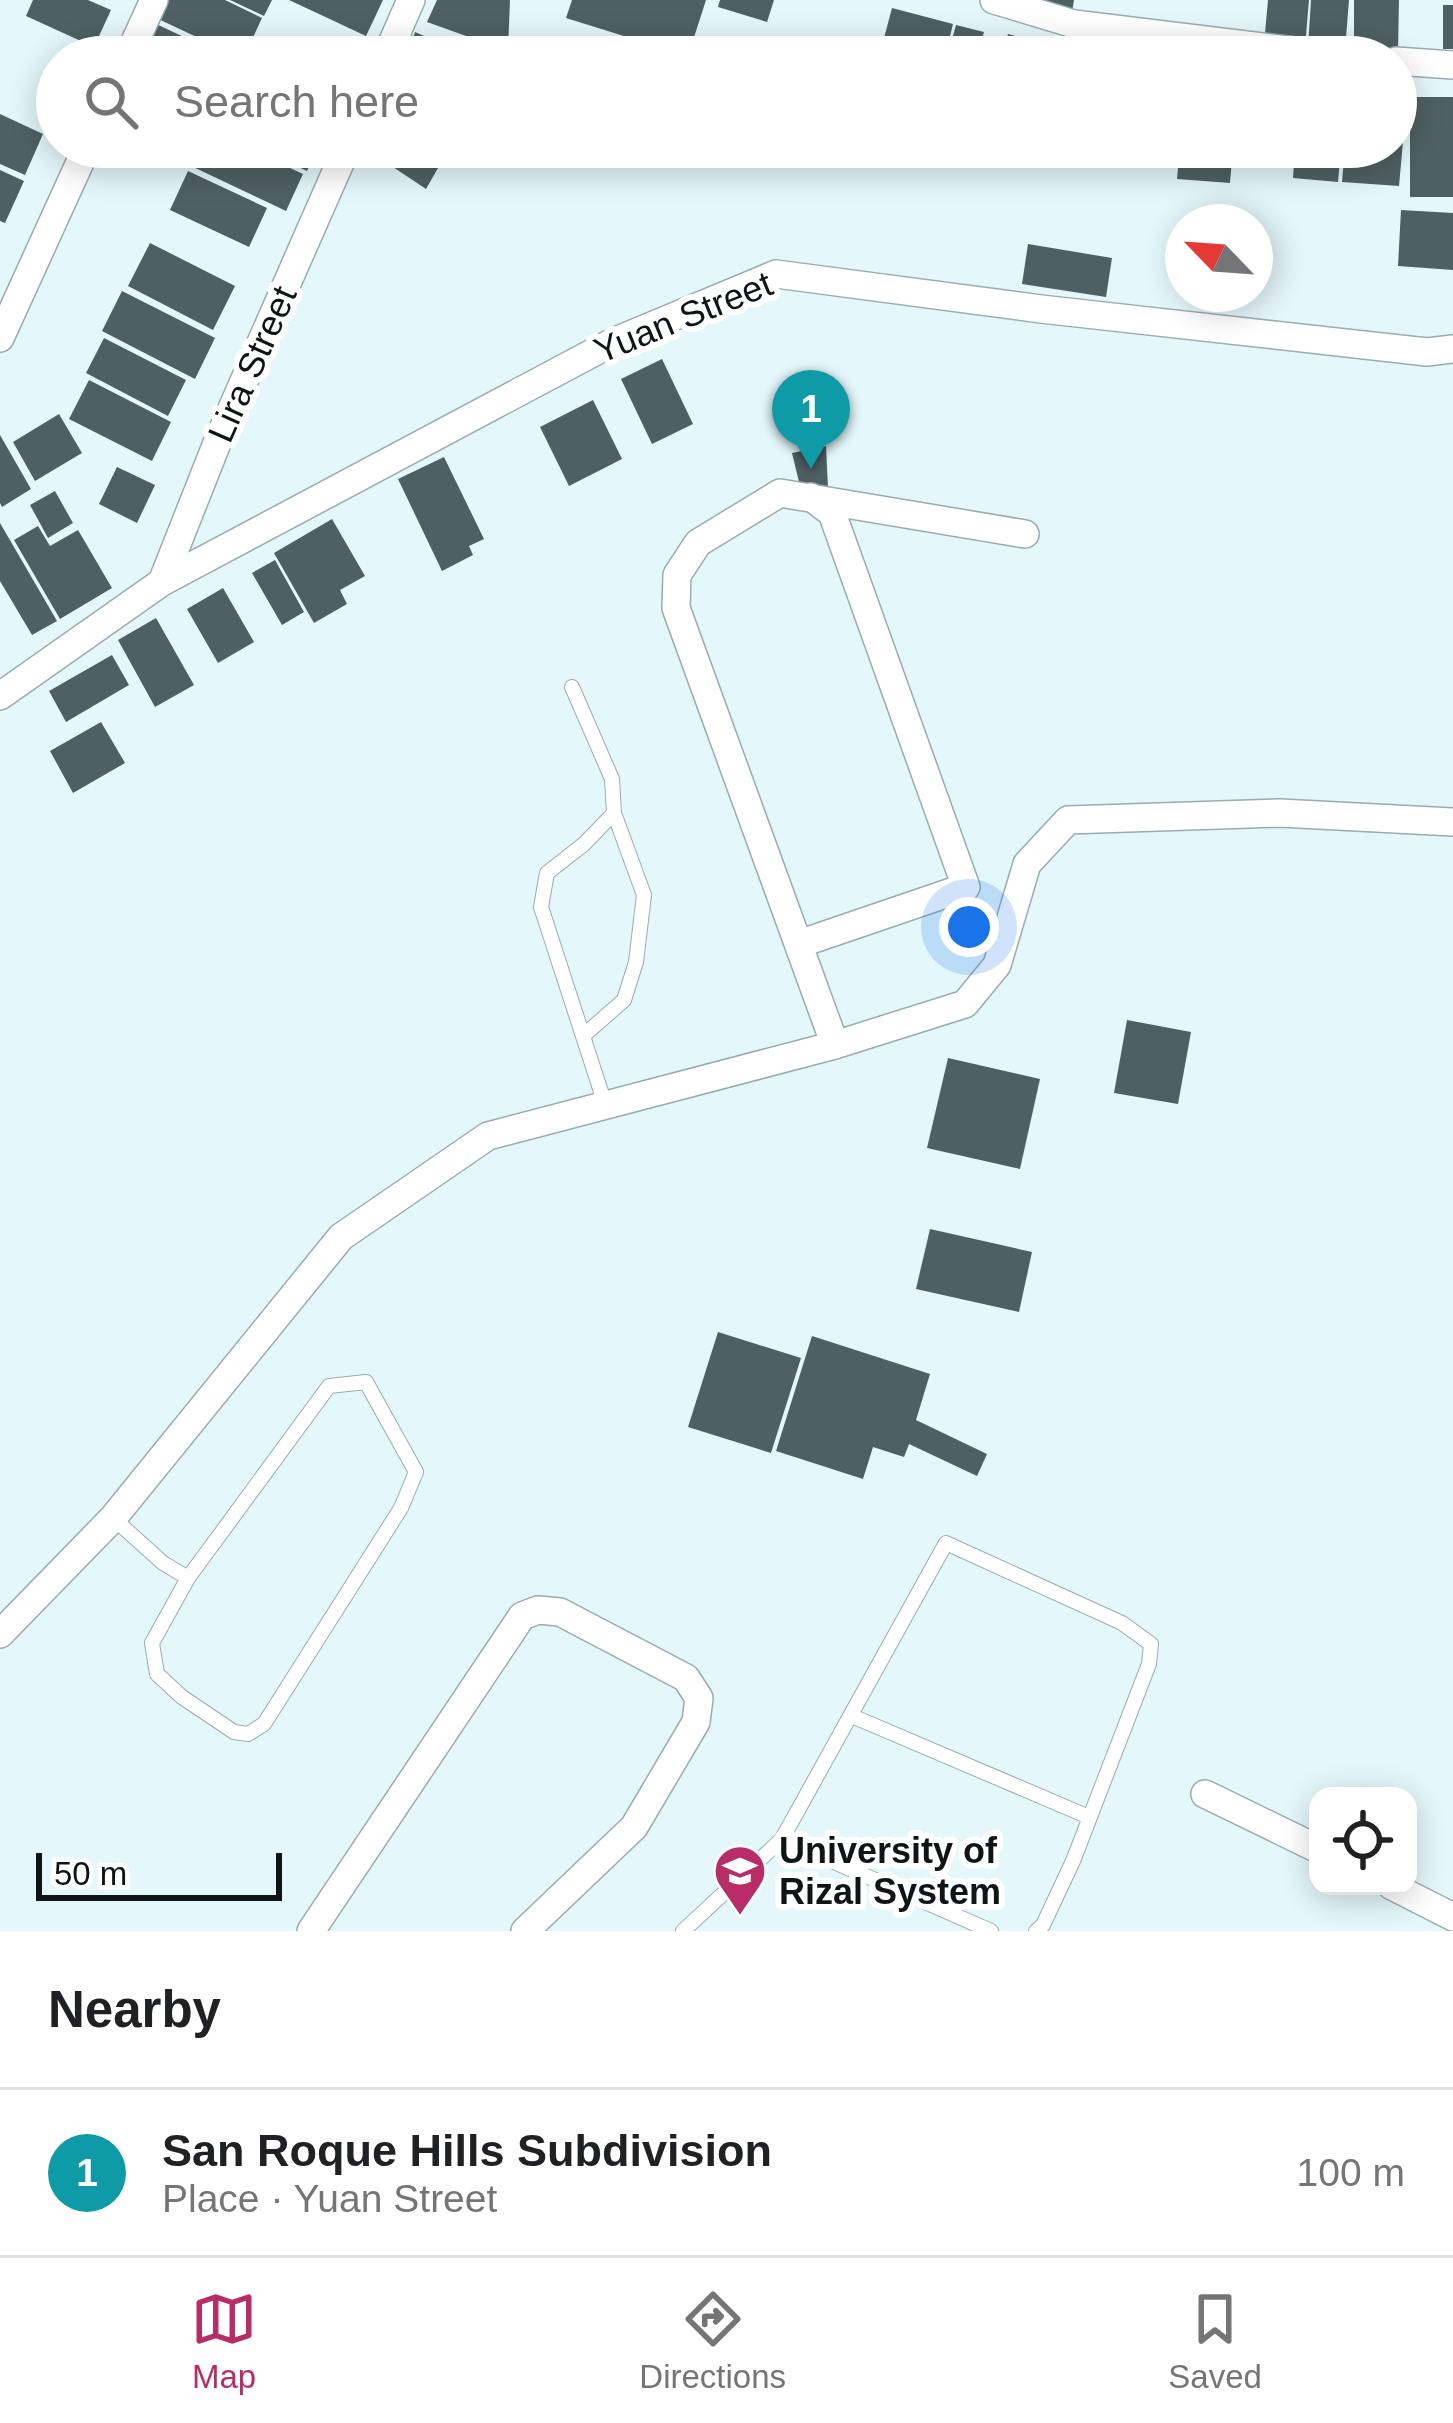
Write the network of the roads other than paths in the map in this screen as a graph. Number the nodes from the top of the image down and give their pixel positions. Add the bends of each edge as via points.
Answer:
1 (154, 0) edge
2 (411, 0) edge
3 (994, 0) edge
4 (138, 36) edge
5 (395, 36) edge
6 (1200, 36) edge
7 (1417, 62) edge
8 (1453, 65) edge
9 (77, 168) edge
10 (338, 168) edge
11 (0, 338) edge
12 (1453, 349) edge
13 (808, 495) junction
14 (1025, 534) dead end
15 (162, 582) junction
16 (572, 687) dead end
17 (0, 696) edge
18 (614, 813) junction
19 (1453, 822) edge
20 (799, 944) junction
21 (583, 1036) junction
22 (835, 1045) junction
23 (604, 1104) junction
24 (113, 1518) junction
25 (188, 1578) junction
26 (0, 1634) edge
27 (852, 1716) junction
28 (1205, 1794) dead end
29 (1089, 1817) junction
30 (782, 1839) junction
31 (1309, 1846) edge
32 (1410, 1895) edge
33 (1453, 1917) edge
34 (311, 1931) edge
35 (525, 1931) edge
36 (683, 1931) edge
37 (991, 1931) edge
38 (1036, 1931) edge

1 - 4 street
2 - 5 street
3 - 6 street
7 - 8 street
9 - 11 street
10 - 15 street, Lira Street
12 - 15 street, Yuan Street via 776,274 613,342
13 - 14 street
13 - 20 street via 780,493 698,543 677,575 676,608
13 - 20 street via 832,513 966,887
15 - 17 street, Yuan Street
16 - 18 lane via 612,779
18 - 21 lane via 644,895 636,962 623,1000
18 - 21 lane via 547,873 541,908
19 - 22 street via 1280,813 1067,820 1027,864 997,965 965,1004
20 - 22 street
21 - 23 lane
22 - 23 street
23 - 24 street via 488,1136 341,1238
24 - 25 lane
24 - 26 street
25 - 25 lane via 329,1386 366,1382 416,1472 277,1704 248,1734 233,1732 157,1673 152,1643
27 - 29 lane
27 - 29 lane via 946,1543 1122,1623 1151,1644
27 - 30 lane
28 - 31 street
29 - 38 lane
30 - 36 lane
30 - 37 lane
32 - 33 street
34 - 35 street via 522,1616 538,1610 560,1612 686,1678 699,1698 696,1721 634,1827

